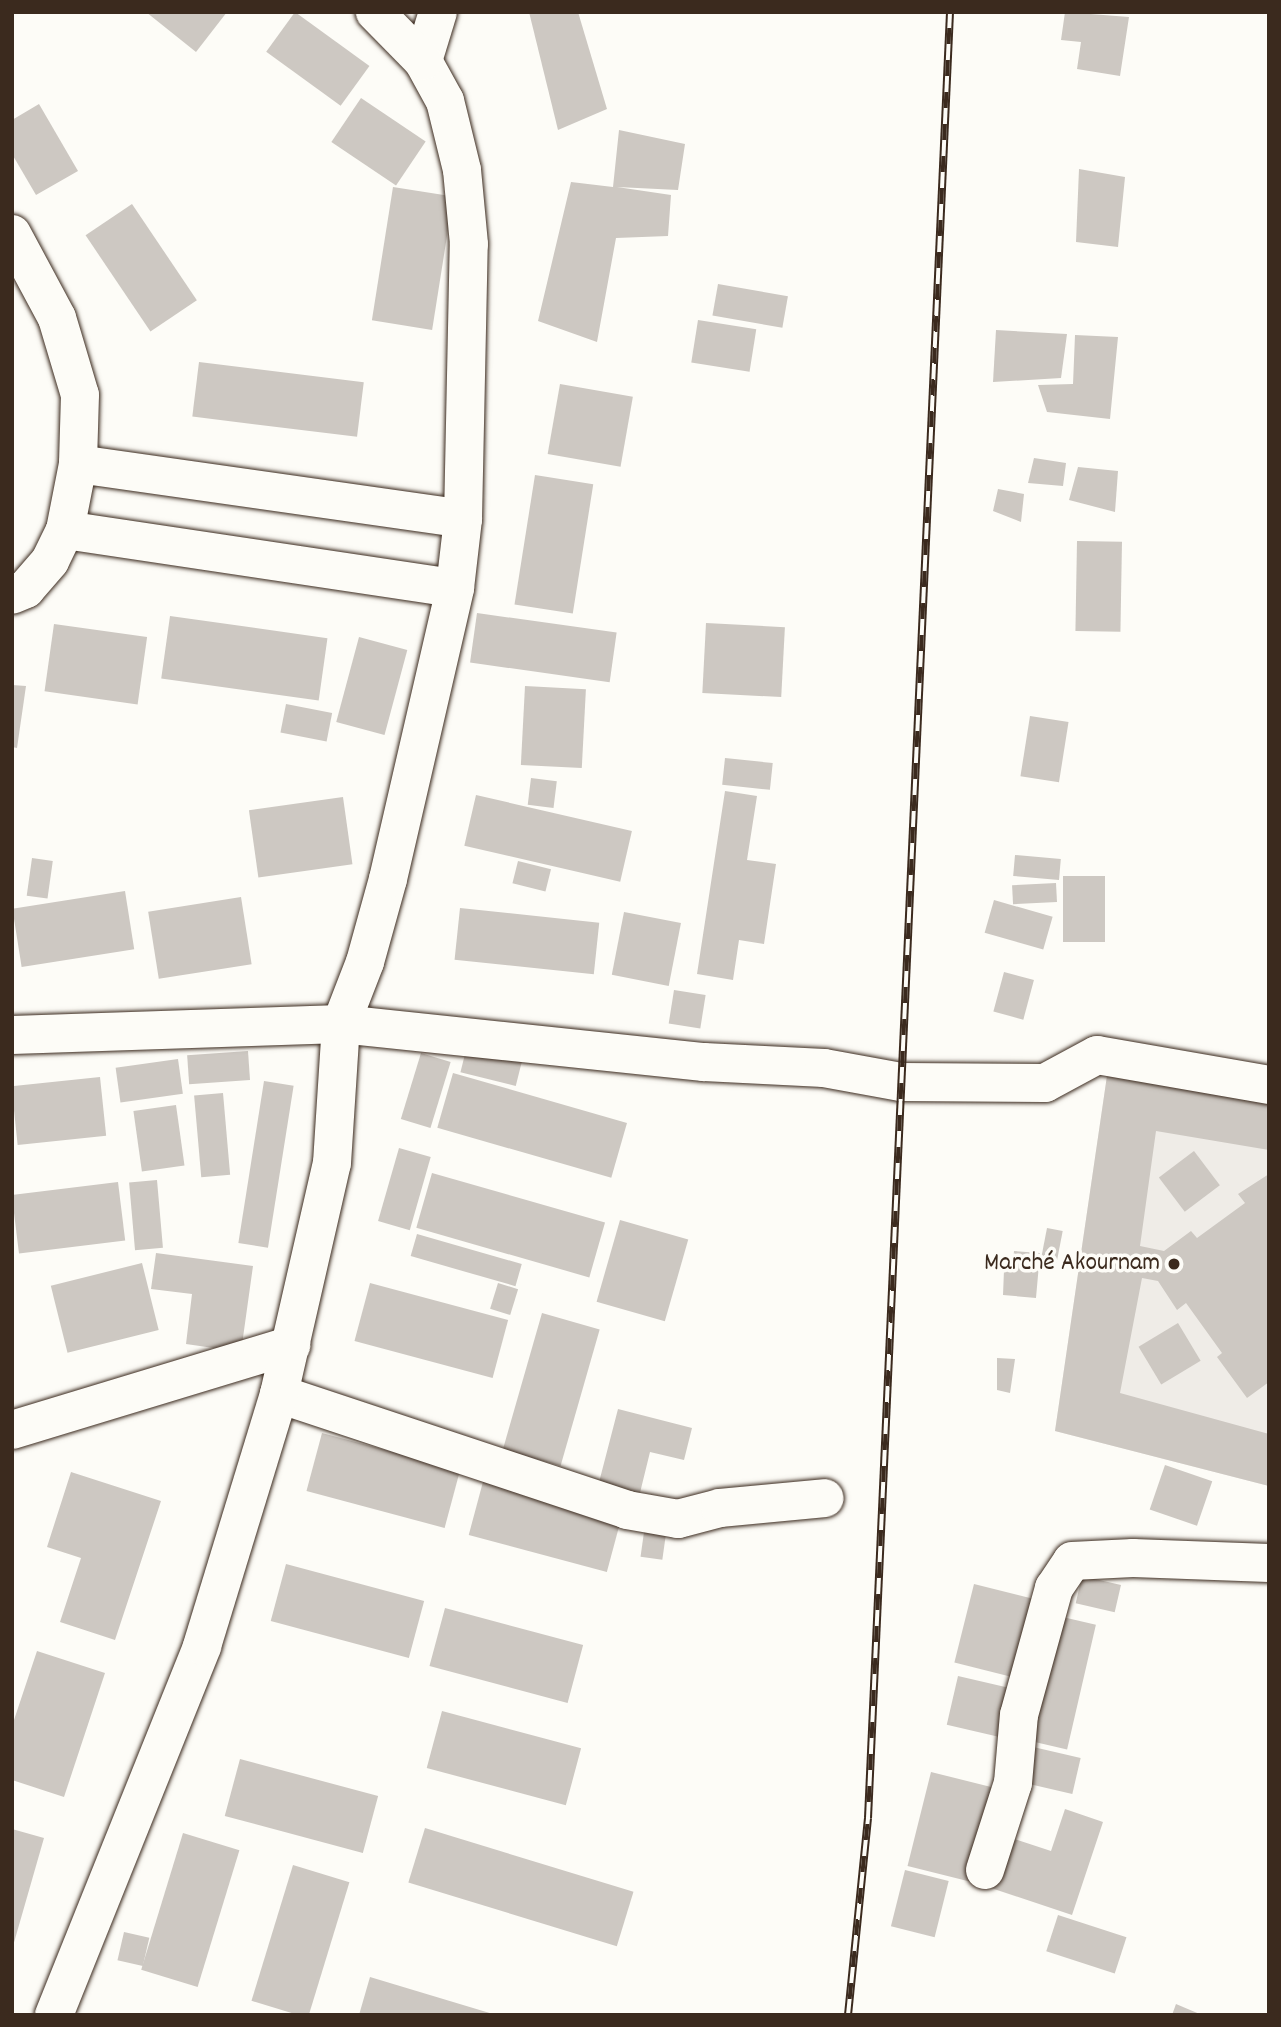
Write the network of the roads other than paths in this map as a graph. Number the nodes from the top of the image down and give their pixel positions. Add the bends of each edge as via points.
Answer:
1 (375, 12) edge
2 (438, 12) edge
3 (423, 61) junction
4 (12, 234) edge
5 (78, 464) junction
6 (463, 519) junction
7 (65, 530) junction
8 (455, 588) junction
9 (12, 595) edge
10 (341, 1024) junction
11 (12, 1035) edge
12 (1269, 1085) edge
13 (291, 1345) junction
14 (279, 1394) junction
15 (12, 1430) edge
16 (825, 1498) dead end
17 (1269, 1563) edge
18 (985, 1870) dead end
19 (54, 2015) edge

1 - 3 street
2 - 3 street
3 - 6 street via 445,101 462,170 469,244
4 - 5 street via 57,318 80,395
5 - 6 street
5 - 7 street
6 - 8 street
7 - 8 street
7 - 9 street via 50,561 26,589
8 - 10 street via 387,879 365,962
10 - 11 street
10 - 12 street via 704,1062 824,1068 901,1082 1045,1083 1097,1055
10 - 13 street via 332,1163
13 - 14 street
13 - 15 street
14 - 16 street via 640,1512 678,1519 720,1508
14 - 19 street via 202,1646
17 - 18 street via 1072,1560 1054,1588 1019,1715 1013,1783

